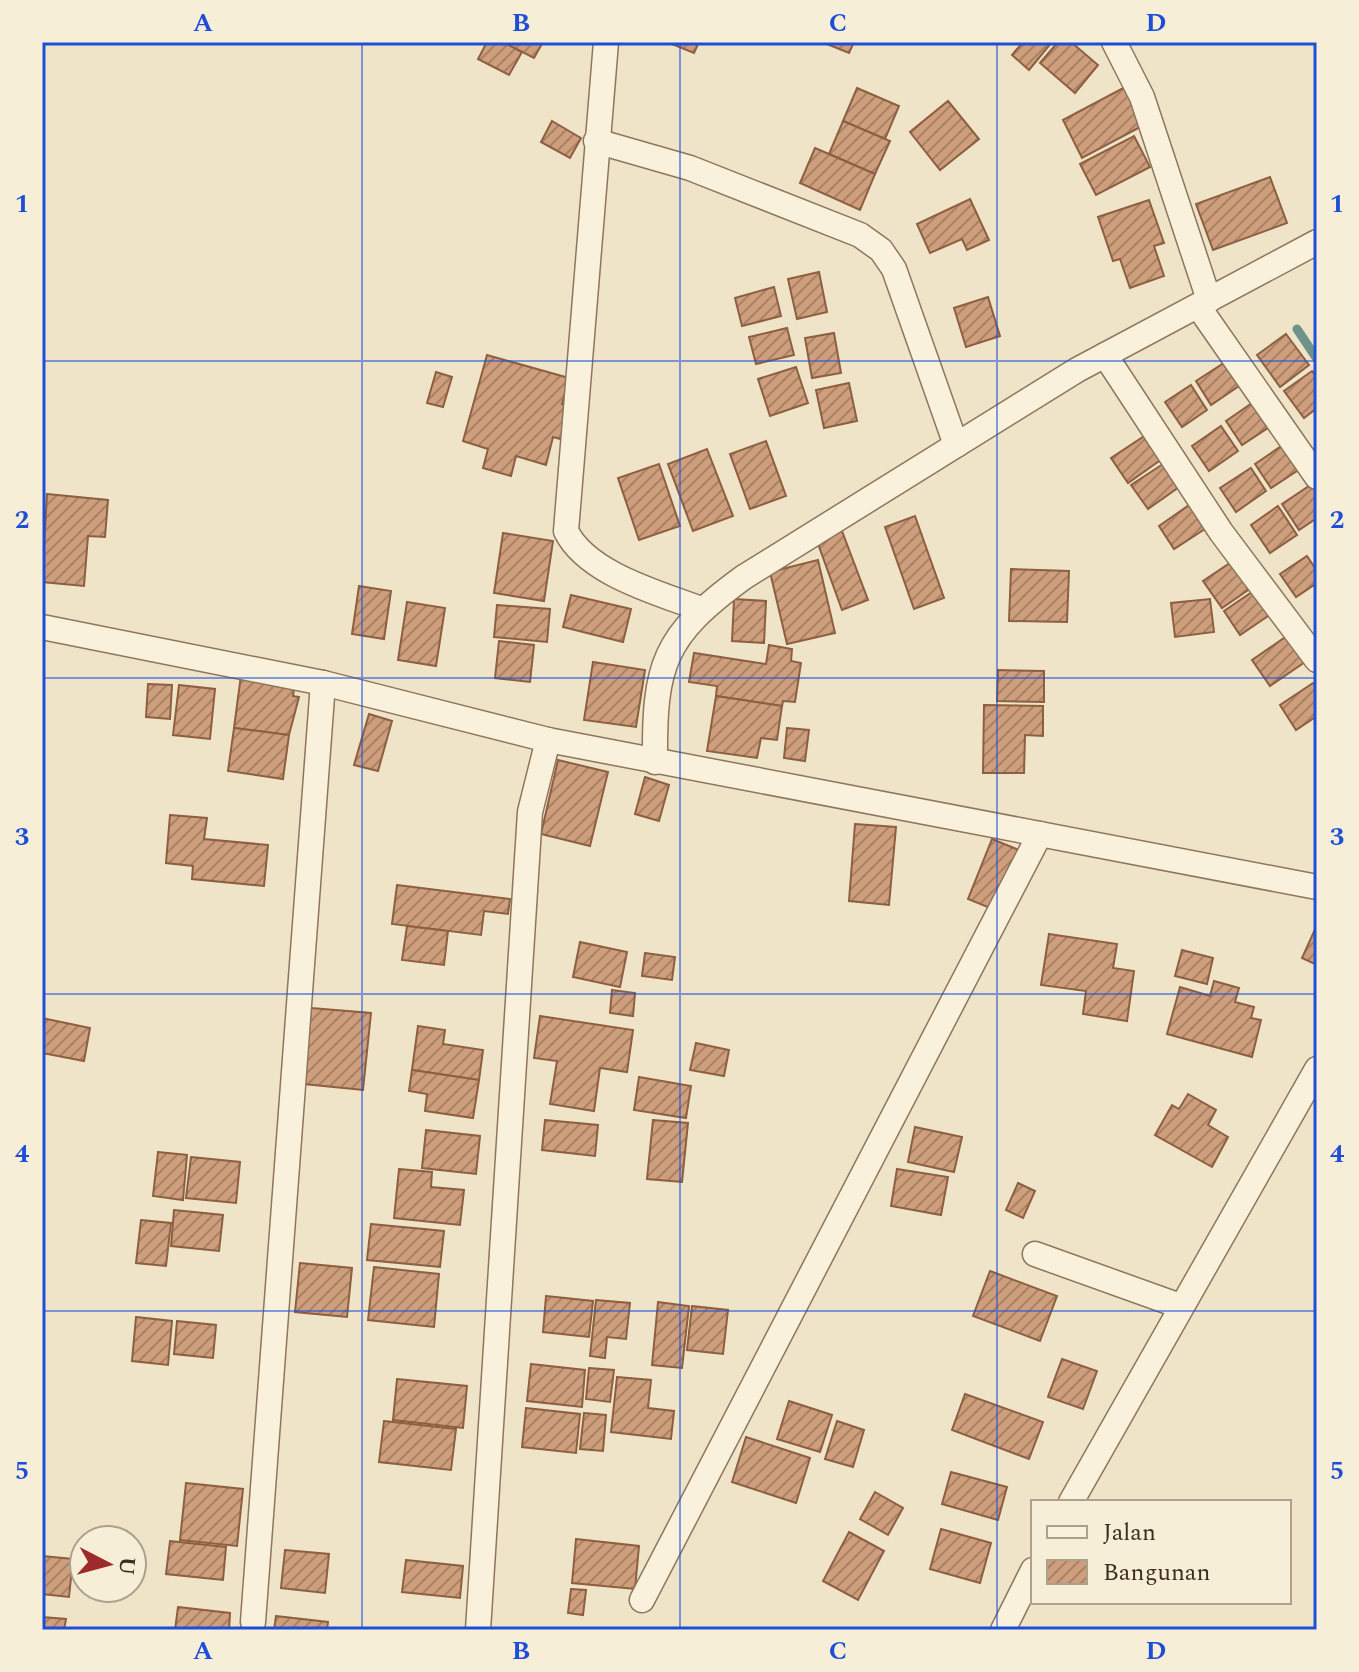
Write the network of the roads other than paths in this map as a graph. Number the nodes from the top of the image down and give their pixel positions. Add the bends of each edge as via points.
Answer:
1 (606, 42) edge
2 (1114, 42) edge
3 (596, 141) junction
4 (1317, 242) edge
5 (1204, 303) junction
6 (1105, 355) junction
7 (956, 445) junction
8 (1317, 477) edge
9 (701, 609) junction
10 (42, 627) edge
11 (1317, 660) edge
12 (323, 683) junction
13 (548, 740) junction
14 (655, 762) junction
15 (1040, 834) junction
16 (1317, 887) edge
17 (1317, 1069) edge
18 (1035, 1254) dead end
19 (1180, 1306) junction
20 (1072, 1500) edge
21 (1031, 1574) edge
22 (642, 1600) dead end
23 (253, 1622) dead end
24 (478, 1630) edge
25 (1003, 1630) edge

1 - 3 street
2 - 5 street via 1142,97
3 - 7 street via 690,168 860,235 881,250 894,269
3 - 9 street via 566,531 571,542 621,579
4 - 5 street
5 - 6 street
5 - 8 street
6 - 7 street
6 - 11 street via 1221,532
7 - 9 street
9 - 14 street via 660,673 654,705
10 - 12 street
12 - 13 street
12 - 23 street
13 - 14 street
13 - 24 street via 530,812
14 - 15 street
15 - 16 street
15 - 22 street
17 - 19 street
18 - 19 street
19 - 20 street
21 - 25 street

